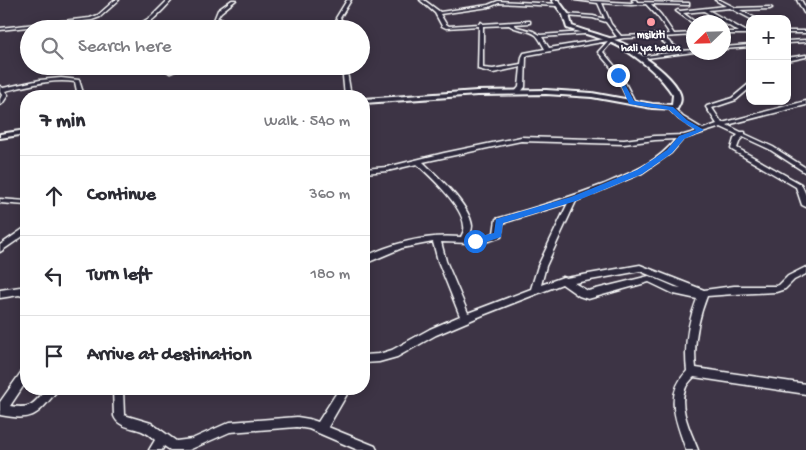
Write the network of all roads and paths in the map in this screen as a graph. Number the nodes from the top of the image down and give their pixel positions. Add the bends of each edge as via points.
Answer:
1 (117, 0) edge
2 (170, 0) edge
3 (234, 0) edge
4 (349, 0) edge
5 (422, 0) edge
6 (577, 0) edge
7 (717, 0) edge
8 (799, 0) edge
9 (492, 1) edge
10 (635, 1) edge
11 (556, 3) edge
12 (600, 3) junction
13 (673, 3) edge
14 (648, 4) junction
15 (688, 4) dead end
16 (730, 7) junction
17 (770, 8) dead end
18 (736, 9) junction
19 (706, 11) junction
20 (437, 12) junction
21 (679, 12) junction
22 (806, 13) edge
23 (566, 15) junction
24 (747, 15) edge
25 (686, 17) edge
26 (83, 20) edge
27 (149, 20) edge
28 (220, 20) edge
29 (339, 20) edge
30 (608, 21) junction
31 (510, 22) junction
32 (529, 22) dead end
33 (481, 24) junction
34 (20, 28) edge
35 (0, 30) edge
36 (746, 32) edge
37 (791, 32) edge
38 (806, 32) edge
39 (584, 33) junction
40 (731, 33) edge
41 (746, 33) edge
42 (672, 34) junction
43 (686, 34) edge
44 (539, 36) junction
45 (659, 36) junction
46 (619, 38) junction
47 (609, 41) junction
48 (806, 41) edge
49 (791, 42) edge
50 (746, 46) edge
51 (731, 47) edge
52 (548, 50) junction
53 (686, 52) edge
54 (680, 53) junction
55 (806, 56) edge
56 (639, 58) junction
57 (791, 59) edge
58 (524, 65) junction
59 (345, 75) edge
60 (746, 88) edge
61 (1, 89) edge
62 (79, 90) edge
63 (347, 90) edge
64 (518, 92) junction
65 (370, 100) edge
66 (632, 102) junction
67 (0, 103) edge
68 (806, 103) edge
69 (670, 108) junction
70 (720, 125) junction
71 (701, 130) junction
72 (20, 133) edge
73 (743, 133) junction
74 (0, 136) edge
75 (681, 137) junction
76 (420, 162) junction
77 (370, 170) edge
78 (806, 171) edge
79 (573, 199) junction
80 (0, 201) edge
81 (20, 203) edge
82 (806, 205) edge
83 (20, 234) edge
84 (436, 239) junction
85 (464, 240) junction
86 (0, 249) edge
87 (370, 258) edge
88 (806, 270) edge
89 (566, 281) junction
90 (535, 290) junction
91 (20, 291) edge
92 (0, 294) edge
93 (703, 295) junction
94 (465, 318) junction
95 (370, 359) edge
96 (692, 372) junction
97 (20, 382) edge
98 (806, 388) edge
99 (47, 395) edge
100 (118, 395) edge
101 (341, 395) edge
102 (0, 410) edge
103 (321, 428) junction
104 (163, 438) junction
105 (155, 450) edge
106 (371, 450) edge
107 (692, 450) edge

1 - 26 street via 99,16
2 - 27 street
3 - 28 street via 219,11 215,19
4 - 29 street
5 - 20 street
6 - 12 street
7 - 16 street
8 - 22 street
9 - 11 street
9 - 20 street via 488,6
10 - 12 street
10 - 14 street
11 - 23 street
12 - 30 street
13 - 14 street
13 - 15 street
13 - 21 street
14 - 42 street
16 - 18 street
16 - 19 street
17 - 18 street
18 - 24 street
19 - 21 street
19 - 36 street
20 - 33 street via 447,27
21 - 25 street
23 - 30 street
23 - 39 street via 569,27
30 - 46 street
31 - 32 street
31 - 33 street
31 - 44 street via 514,27 530,30
33 - 58 street via 480,69 494,71
34 - 35 street
37 - 38 street
39 - 44 street
39 - 47 street
40 - 41 street
42 - 43 street
42 - 45 street
44 - 52 street
45 - 46 street
45 - 54 street
46 - 47 street
47 - 52 street
47 - 56 street
47 - 66 street via 600,52 616,71
48 - 49 street
50 - 51 street
52 - 58 street via 526,54
53 - 54 street
54 - 56 street
55 - 57 street
56 - 69 street via 663,76 677,95 677,102
58 - 64 street via 522,87
59 - 63 street
60 - 70 street via 734,99 709,107
61 - 62 street via 75,80
61 - 67 street via 5,95
64 - 65 street
64 - 66 street via 574,93
66 - 69 street
68 - 70 street
69 - 71 street
70 - 71 street
70 - 73 street
71 - 75 street
72 - 74 street
73 - 78 street
73 - 82 street via 734,149 799,186
75 - 76 street via 624,142 521,140
75 - 79 street via 669,152 649,167
76 - 77 street
76 - 85 street via 462,213 468,226
79 - 85 street via 499,221 498,234 490,238
79 - 90 street via 542,266
80 - 81 street
83 - 86 street
84 - 85 street
84 - 87 street via 389,249
84 - 94 street
88 - 93 street via 776,290 734,290
89 - 90 street
89 - 93 street via 639,268
89 - 93 street via 585,294 649,279 681,292
90 - 94 street
91 - 92 street
93 - 96 street via 690,348
94 - 95 street via 394,354
96 - 98 street
96 - 107 street via 682,385 678,399
97 - 102 street
99 - 102 street via 30,413
100 - 104 street via 121,419 147,427
101 - 103 street
103 - 104 street via 291,422 230,427 175,447
103 - 106 street
104 - 105 street

